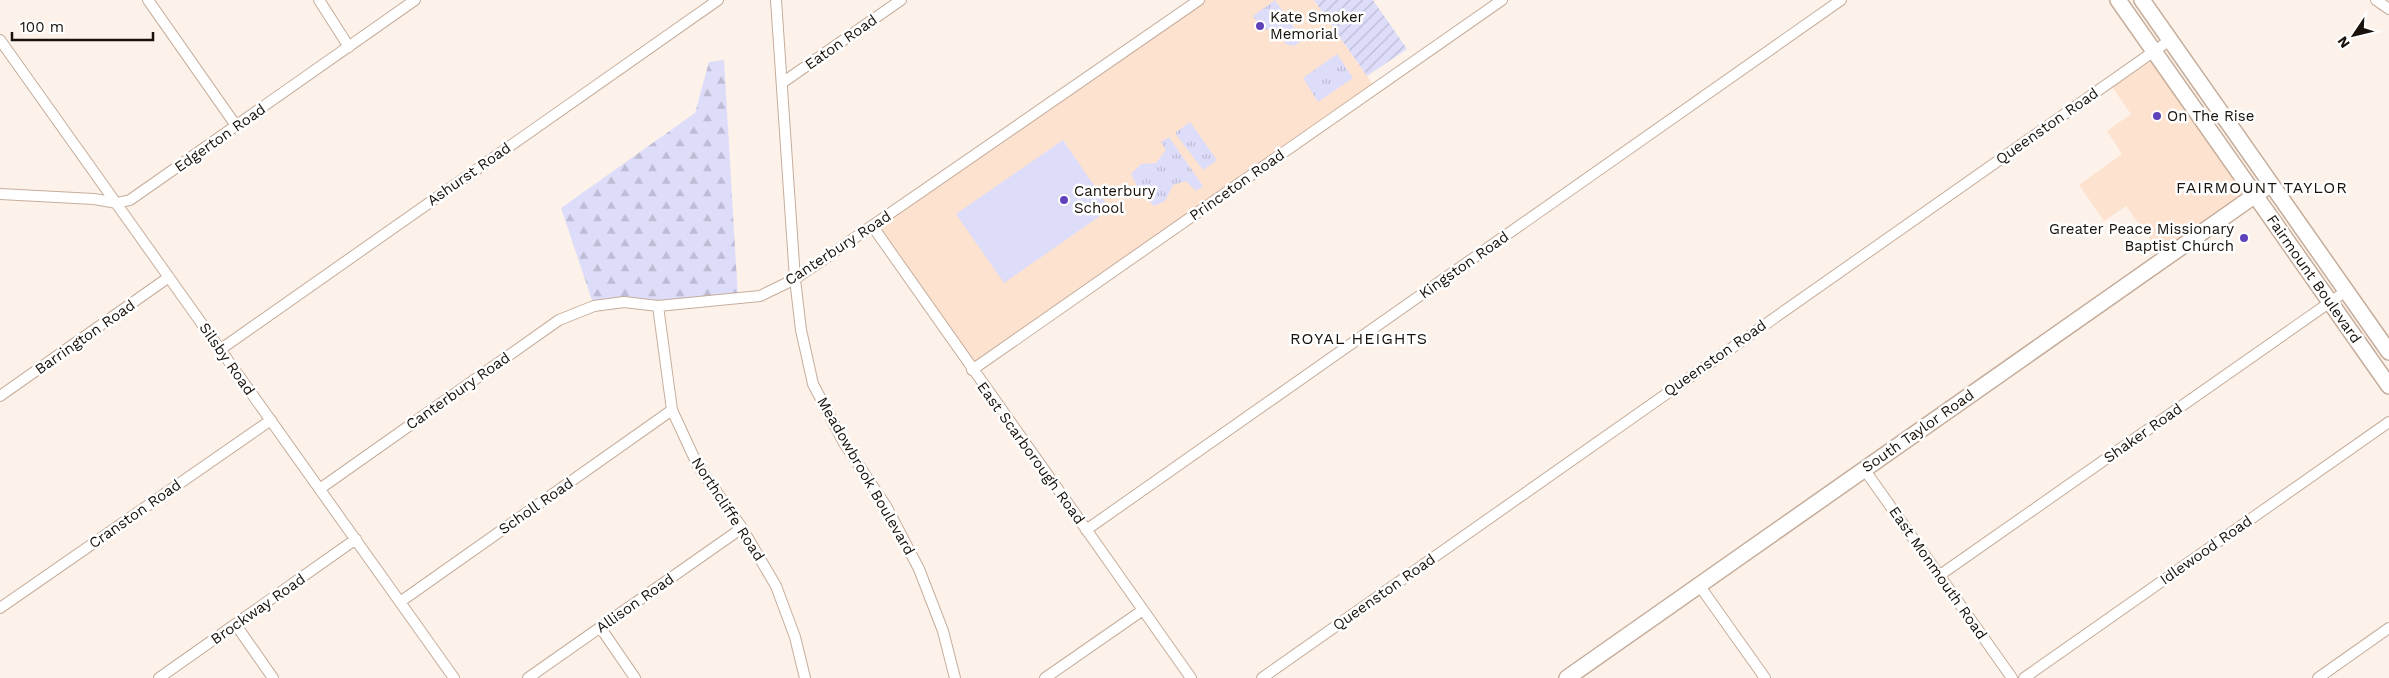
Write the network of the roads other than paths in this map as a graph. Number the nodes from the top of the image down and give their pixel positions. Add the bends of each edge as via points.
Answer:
1 (148, 0) edge
2 (319, 0) edge
3 (415, 0) edge
4 (718, 0) edge
5 (776, 0) edge
6 (901, 0) edge
7 (1199, 0) edge
8 (1502, 0) edge
9 (1841, 0) edge
10 (2118, 0) edge
11 (2142, 0) edge
12 (2376, 0) edge
13 (2389, 9) edge
14 (0, 40) edge
15 (2170, 40) junction
16 (349, 47) junction
17 (2154, 51) junction
18 (782, 83) junction
19 (237, 127) junction
20 (2235, 133) junction
21 (2219, 144) junction
22 (2270, 184) junction
23 (0, 194) edge
24 (2255, 194) junction
25 (117, 203) junction
26 (873, 227) junction
27 (169, 277) junction
28 (795, 279) junction
29 (2346, 291) junction
30 (2330, 302) junction
31 (658, 306) junction
32 (221, 349) junction
33 (2389, 352) edge
34 (972, 370) junction
35 (2389, 386) edge
36 (0, 396) edge
37 (672, 410) junction
38 (270, 420) junction
39 (2389, 422) edge
40 (1864, 468) junction
41 (320, 488) junction
42 (742, 528) junction
43 (1086, 530) junction
44 (356, 539) junction
45 (1940, 575) junction
46 (1699, 585) junction
47 (400, 602) junction
48 (0, 608) edge
49 (1143, 610) junction
50 (236, 625) junction
51 (600, 627) junction
52 (2389, 628) edge
53 (159, 678) edge
54 (273, 678) edge
55 (454, 678) edge
56 (528, 678) edge
57 (635, 678) edge
58 (805, 678) edge
59 (955, 678) edge
60 (1045, 678) edge
61 (1191, 678) edge
62 (1262, 678) edge
63 (1567, 678) edge
64 (1765, 678) edge
65 (2012, 678) edge
66 (2024, 678) edge
67 (2318, 678) edge

1 - 19 street
2 - 16 street
3 - 16 street, Edgerton Road
4 - 32 street, Ashurst Road
5 - 18 street, Meadowbrook Boulevard
6 - 18 street, Eaton Road
7 - 26 street, Canterbury Road
8 - 34 street, Princeton Road
9 - 43 street, Kingston Road
10 - 17 main road, Fairmount Boulevard
11 - 15 main road, Fairmount Boulevard
12 - 13 street
14 - 25 street, Silsby Road
15 - 17 street, Queenston Road
15 - 20 main road, Fairmount Boulevard
16 - 19 street, Edgerton Road
17 - 21 main road, Fairmount Boulevard
17 - 62 street, Queenston Road
18 - 28 street, Meadowbrook Boulevard
19 - 25 street, Edgerton Road via 130,200
20 - 21 main road
20 - 22 main road, Fairmount Boulevard
21 - 24 main road, Fairmount Boulevard
22 - 24 main road, South Taylor Road
22 - 29 main road, Fairmount Boulevard
23 - 25 street
24 - 30 main road, Fairmount Boulevard
24 - 40 main road, South Taylor Road
25 - 27 street, Silsby Road
26 - 28 street, Canterbury Road
26 - 34 street, East Scarborough Road
27 - 32 street, Silsby Road
27 - 36 street, Barrington Road
28 - 31 street, Canterbury Road via 760,296
28 - 59 street, Meadowbrook Boulevard via 801,330 813,384 844,443 886,506 919,570 943,630
29 - 30 street, Shaker Road
29 - 33 main road, Fairmount Boulevard
30 - 35 main road, Fairmount Boulevard
30 - 45 street, Shaker Road
31 - 37 street, Northcliffe Road
31 - 41 street, Canterbury Road via 624,302 594,306 560,320
32 - 38 street, Silsby Road
34 - 43 street, East Scarborough Road
37 - 42 street, Northcliffe Road via 697,464
37 - 47 street, Scholl Road
38 - 41 street, Silsby Road
38 - 48 street, Cranston Road
39 - 66 street, Idlewood Road
40 - 45 street, East Monmouth Road
40 - 46 main road, South Taylor Road
41 - 44 street, Silsby Road
42 - 51 street, Allison Road
42 - 58 street, Northcliffe Road via 776,586 795,637
43 - 49 street, East Scarborough Road
44 - 47 street, Silsby Road
44 - 50 street, Brockway Road
45 - 65 street, East Monmouth Road
46 - 63 main road, South Taylor Road
46 - 64 street
47 - 55 street, Silsby Road
49 - 60 street
49 - 61 street, East Scarborough Road
50 - 53 street, Brockway Road
50 - 54 street
51 - 56 street, Allison Road
51 - 57 street
52 - 67 street

